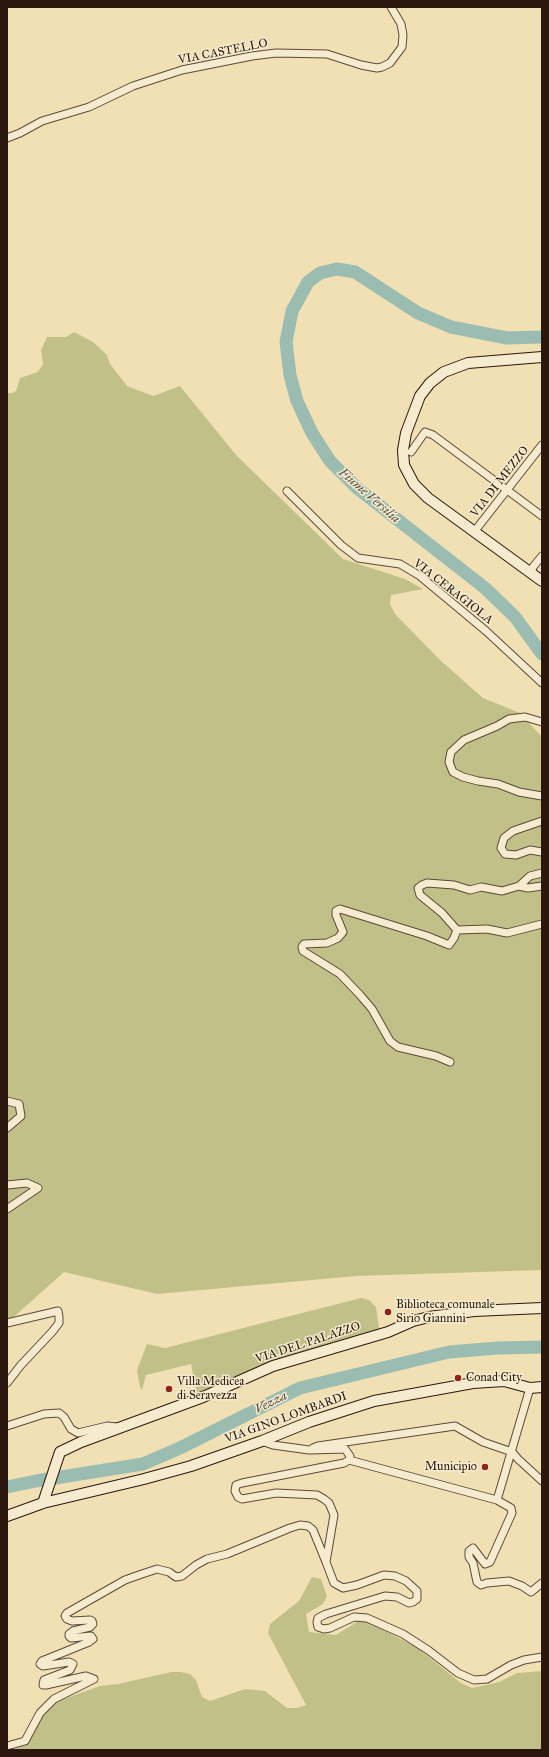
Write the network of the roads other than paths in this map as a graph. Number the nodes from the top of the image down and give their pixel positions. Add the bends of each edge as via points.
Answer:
1 (391, 7) edge
2 (7, 138) edge
3 (542, 357) edge
4 (542, 445) edge
5 (411, 452) dead end
6 (506, 490) junction
7 (287, 491) dead end
8 (542, 516) edge
9 (474, 532) junction
10 (542, 556) edge
11 (531, 573) junction
12 (542, 581) edge
13 (542, 683) edge
14 (542, 722) edge
15 (542, 796) edge
16 (542, 821) edge
17 (542, 852) edge
18 (542, 873) edge
19 (519, 886) junction
20 (542, 886) edge
21 (542, 924) edge
22 (457, 930) junction
23 (450, 1062) dead end
24 (7, 1101) edge
25 (7, 1128) edge
26 (7, 1185) edge
27 (7, 1209) edge
28 (542, 1308) edge
29 (7, 1323) edge
30 (7, 1382) edge
31 (542, 1387) edge
32 (530, 1388) junction
33 (7, 1426) edge
34 (121, 1428) junction
35 (262, 1441) junction
36 (309, 1450) junction
37 (512, 1452) junction
38 (349, 1460) junction
39 (542, 1481) edge
40 (497, 1500) junction
41 (43, 1503) junction
42 (7, 1516) edge
43 (326, 1562) junction
44 (542, 1584) edge
45 (542, 1658) edge
46 (7, 1746) edge

1 - 2 street, VIA CASTELLO via 401,24 402,47 390,63 382,67 361,65 327,54 276,53 252,56 182,70 132,86 89,107 42,121
3 - 9 main road via 468,363 444,372 430,383 410,420 404,442 404,465 414,484 428,498
4 - 6 street, VIA DI MEZZO
5 - 6 street via 425,432 433,435
6 - 8 street
6 - 9 street, VIA DI MEZZO
7 - 13 street, VIA CERAGIOLA via 341,545 358,558 400,564 420,576 486,631
9 - 11 main road
10 - 11 street
11 - 12 main road
14 - 15 street via 525,717 509,719 464,740 451,752 449,762 453,772 463,777
16 - 17 street via 504,838 501,848 505,854 516,855 530,850
18 - 19 street via 530,876
19 - 20 street
19 - 22 street via 502,891 481,887 470,890 454,885 427,883 418,888 420,894
21 - 22 street via 507,933 487,929
22 - 23 street via 449,945 340,909 336,911 336,915 344,932 338,938 327,943 304,944 302,947 303,951 340,974 360,995 372,1009 390,1041 398,1047
24 - 25 street via 19,1104 21,1116
26 - 27 street via 27,1183 38,1188
28 - 34 main road, VIA DEL PALAZZO via 474,1311 413,1321 388,1332 273,1366 203,1397
29 - 30 street via 58,1311 59,1323
31 - 32 main road, VIA GINO LOMBARDI
32 - 35 main road, VIA GINO LOMBARDI via 496,1381 374,1401 309,1422
32 - 37 street
33 - 34 street via 44,1414 59,1413 71,1429 78,1432 107,1426
34 - 41 main road, VIA DEL PALAZZO via 60,1452
35 - 36 street via 273,1446
35 - 41 main road, VIA GINO LOMBARDI via 191,1466
36 - 37 street via 318,1446 455,1426 483,1442
36 - 38 street via 345,1449 350,1456
37 - 39 street
37 - 40 street
38 - 40 street
38 - 43 street via 248,1481 236,1486 235,1492 242,1499 276,1493 298,1493 317,1495 330,1503 334,1515
40 - 44 street via 511,1508 512,1513 490,1562 485,1564 473,1548 469,1551 477,1582 481,1585 509,1581 531,1592
41 - 42 main road, VIA GINO LOMBARDI
43 - 45 street via 334,1583 343,1588 384,1576 395,1576 406,1581 417,1591 417,1599 408,1603 397,1597 385,1596 355,1604 318,1618 318,1627 330,1628 354,1617 367,1618 403,1634 458,1673 474,1680 487,1679 524,1660
43 - 46 street via 313,1530 300,1525 227,1554 207,1559 182,1576 176,1577 157,1569 125,1580 67,1613 67,1619 90,1620 93,1624 68,1634 71,1638 91,1636 93,1639 42,1661 40,1664 43,1666 69,1662 73,1664 70,1670 44,1680 43,1684 46,1686 86,1676 94,1679 54,1699 40,1713 25,1741

